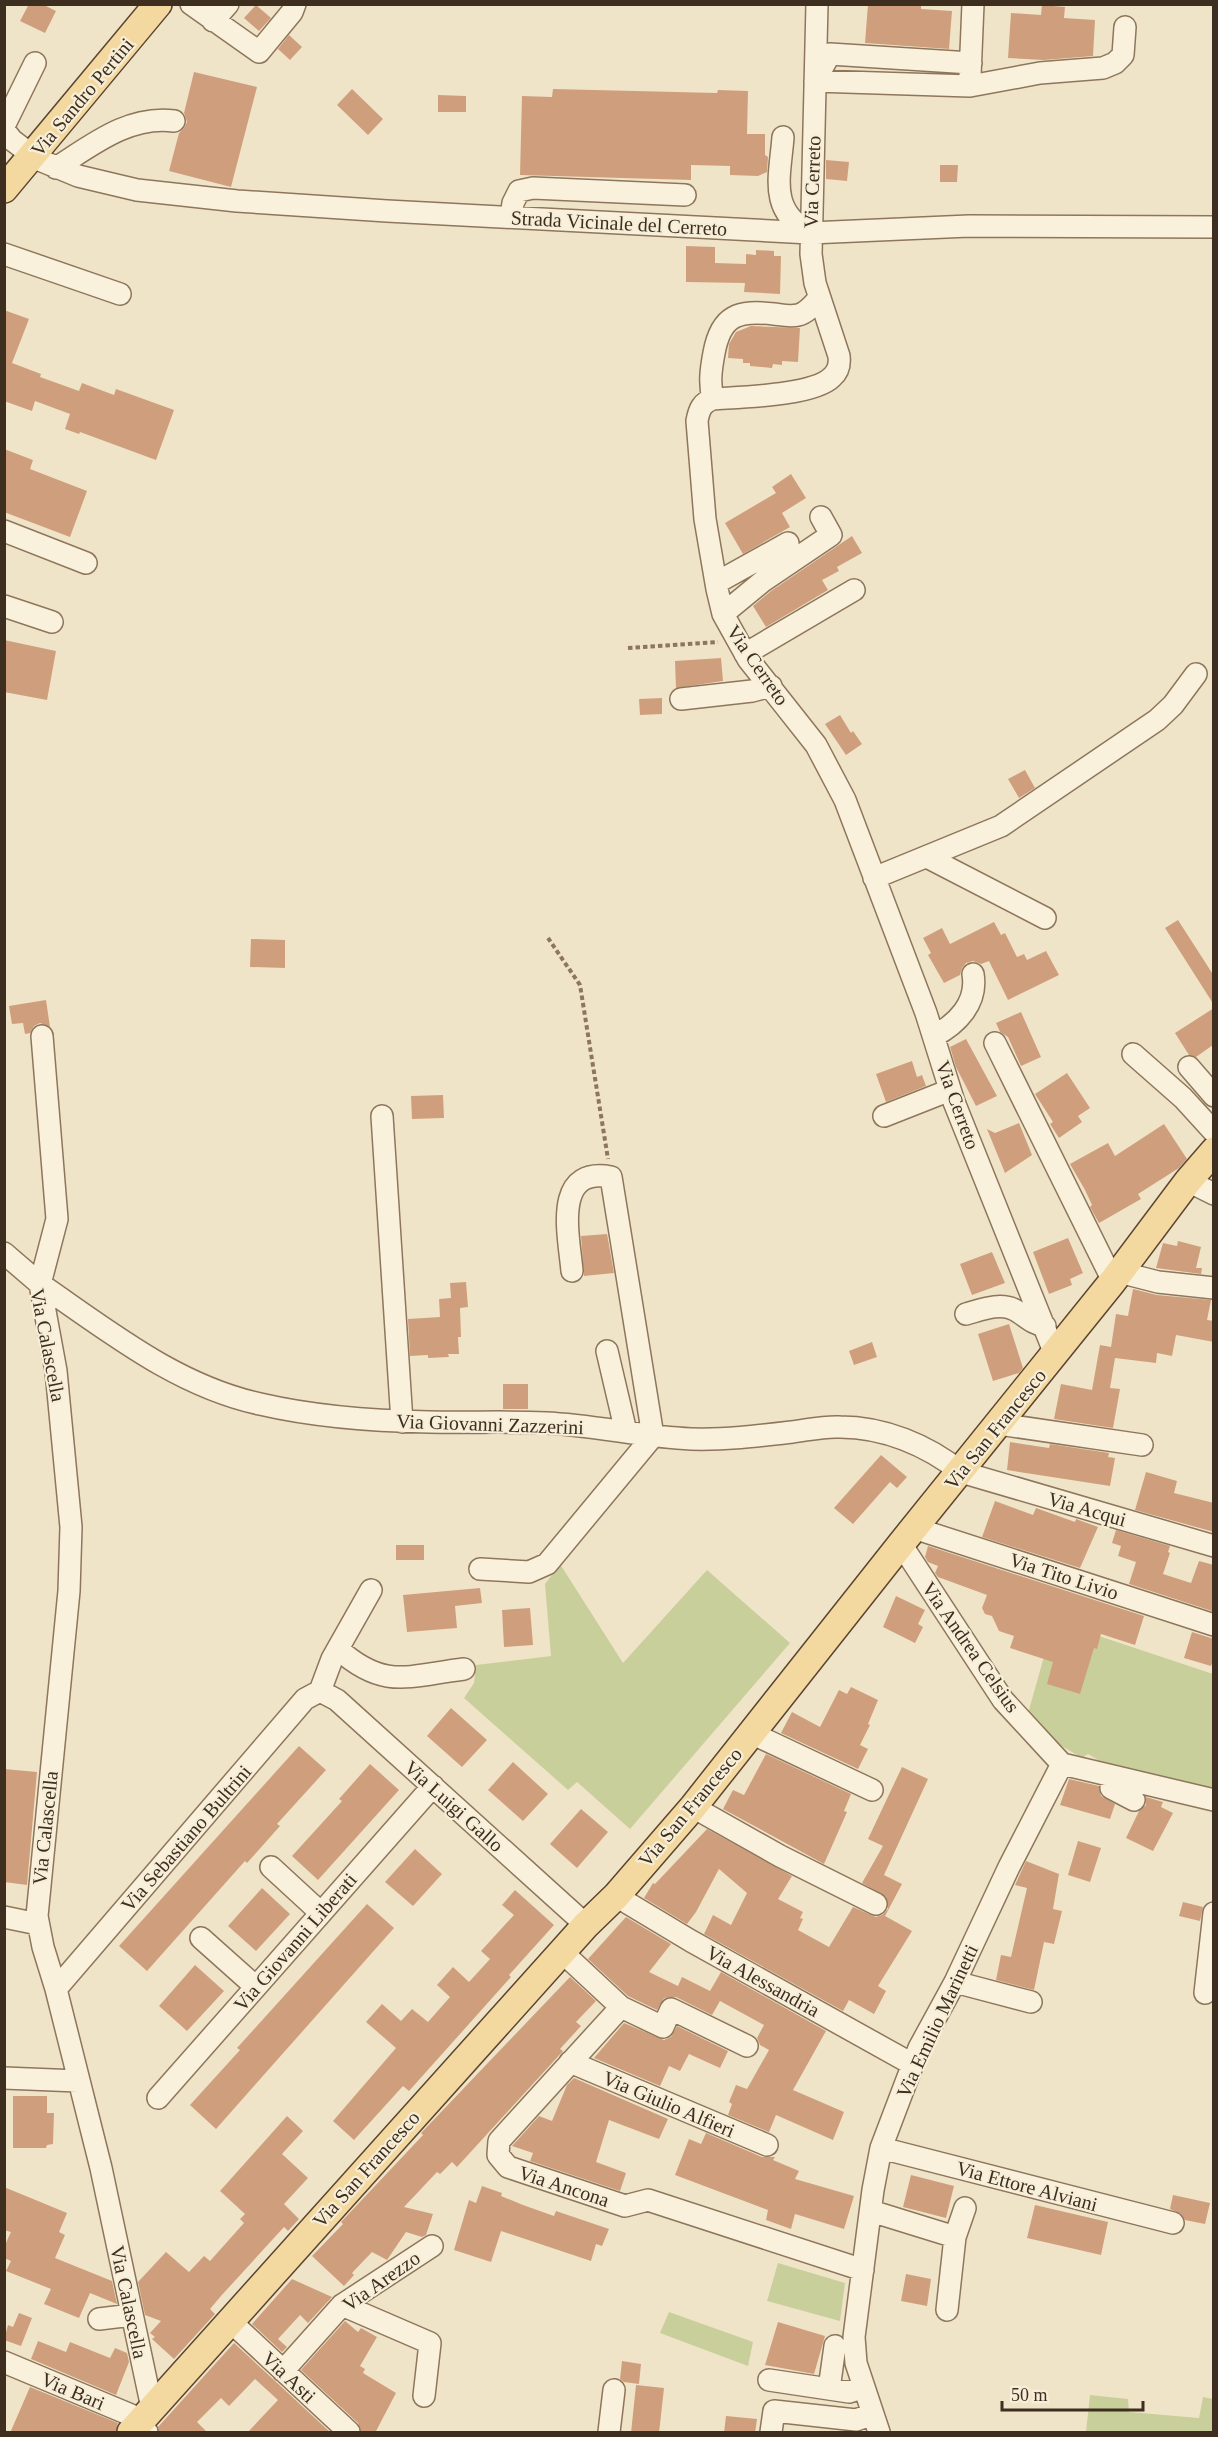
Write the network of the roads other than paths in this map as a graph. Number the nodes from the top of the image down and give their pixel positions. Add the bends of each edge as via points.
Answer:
1 (158, 4) edge
2 (191, 4) edge
3 (228, 4) edge
4 (296, 4) edge
5 (817, 4) edge
6 (973, 4) edge
7 (213, 21) junction
8 (1125, 27) dead end
9 (35, 63) dead end
10 (970, 63) junction
11 (815, 81) junction
12 (970, 86) junction
13 (174, 121) dead end
14 (4, 128) edge
15 (783, 137) dead end
16 (32, 156) junction
17 (56, 168) junction
18 (4, 189) edge
19 (685, 195) dead end
20 (512, 218) junction
21 (1214, 227) edge
22 (810, 233) junction
23 (4, 254) edge
24 (120, 294) dead end
25 (819, 298) junction
26 (713, 399) junction
27 (821, 517) dead end
28 (4, 531) edge
29 (788, 543) dead end
30 (86, 563) dead end
31 (716, 583) junction
32 (854, 590) dead end
33 (4, 606) edge
34 (723, 614) junction
35 (52, 622) dead end
36 (741, 648) junction
37 (1196, 674) dead end
38 (771, 686) junction
39 (681, 699) dead end
40 (927, 857) junction
41 (874, 878) junction
42 (1045, 918) dead end
43 (973, 974) dead end
44 (42, 1036) dead end
45 (934, 1036) junction
46 (995, 1043) dead end
47 (1133, 1054) dead end
48 (1189, 1067) dead end
49 (950, 1090) junction
50 (1214, 1096) edge
51 (382, 1116) dead end
52 (884, 1116) dead end
53 (1214, 1132) edge
54 (1214, 1151) edge
55 (1188, 1181) junction
56 (1214, 1194) edge
57 (4, 1253) edge
58 (572, 1271) dead end
59 (1116, 1277) junction
60 (40, 1284) junction
61 (1214, 1288) edge
62 (966, 1314) dead end
63 (1045, 1326) junction
64 (607, 1351) dead end
65 (1055, 1354) junction
66 (402, 1422) junction
67 (999, 1424) junction
68 (626, 1432) junction
69 (653, 1436) junction
70 (1142, 1446) dead end
71 (961, 1472) junction
72 (907, 1536) junction
73 (1214, 1546) edge
74 (480, 1569) dead end
75 (371, 1590) dead end
76 (1214, 1625) edge
77 (338, 1649) junction
78 (464, 1669) dead end
79 (320, 1691) junction
80 (751, 1733) junction
81 (1062, 1764) junction
82 (1114, 1777) junction
83 (433, 1786) junction
84 (872, 1790) dead end
85 (1134, 1800) dead end
86 (1214, 1800) edge
87 (693, 1807) junction
88 (271, 1867) dead end
89 (616, 1896) junction
90 (876, 1904) dead end
91 (321, 1913) junction
92 (1214, 1913) edge
93 (4, 1917) edge
94 (38, 1924) junction
95 (586, 1925) junction
96 (201, 1938) dead end
97 (562, 1952) junction
98 (955, 1982) junction
99 (256, 1987) junction
100 (56, 1989) junction
101 (1205, 1993) dead end
102 (1031, 2002) dead end
103 (621, 2007) junction
104 (747, 2046) dead end
105 (570, 2062) junction
106 (912, 2064) junction
107 (4, 2078) edge
108 (78, 2081) junction
109 (158, 2098) dead end
110 (767, 2145) dead end
111 (881, 2148) junction
112 (965, 2208) dead end
113 (871, 2211) junction
114 (1173, 2223) dead end
115 (956, 2237) junction
116 (432, 2246) dead end
117 (862, 2270) junction
118 (342, 2305) junction
119 (947, 2310) dead end
120 (132, 2315) junction
121 (99, 2319) dead end
122 (230, 2321) junction
123 (835, 2346) dead end
124 (4, 2362) edge
125 (283, 2371) junction
126 (769, 2380) dead end
127 (864, 2387) junction
128 (829, 2389) junction
129 (614, 2390) dead end
130 (424, 2396) dead end
131 (876, 2423) edge
132 (142, 2424) edge
133 (349, 2433) edge
134 (609, 2433) edge
135 (771, 2433) edge

1 - 16 main road, Via Sandro Pertini
2 - 7 street
3 - 7 street
4 - 7 street via 259,52
5 - 11 street, Via Cerreto
6 - 10 street
8 - 12 street via 1123,55 1109,66
9 - 14 street
10 - 11 street via 830,54
10 - 12 street
11 - 12 street
11 - 22 street, Via Cerreto
13 - 17 street via 152,120 123,128
14 - 16 street, Strada Vicinale del Cerreto
15 - 22 street via 779,197 794,222
16 - 17 street, Strada Vicinale del Cerreto
16 - 18 main road, Via Sandro Pertini
17 - 20 street, Strada Vicinale del Cerreto via 113,186 169,194
19 - 20 street via 533,188 519,191
20 - 22 street, Strada Vicinale del Cerreto
21 - 22 street, Strada Vicinale del Cerreto via 991,226
22 - 25 street, Via Cerreto
23 - 24 street
25 - 26 street via 796,316 758,314 733,316 726,321 718,334 710,375
25 - 26 street, Via Cerreto via 839,356 838,369 830,380 777,395
26 - 31 street, Via Cerreto via 703,404 697,421 705,519
27 - 34 street via 831,535 763,581
28 - 30 street
29 - 31 street
31 - 34 street, Via Cerreto
32 - 36 street
33 - 35 street
34 - 36 street, Via Cerreto
36 - 38 street, Via Cerreto
37 - 40 street via 1173,705 1138,734 1001,826
38 - 39 street
38 - 41 street, Via Cerreto via 833,774
40 - 41 street
40 - 42 street
41 - 45 street, Via Cerreto
43 - 45 street via 974,990 965,1011 955,1023
44 - 60 street via 57,1219
45 - 49 street, Via Cerreto
46 - 59 street
47 - 53 street
48 - 50 street
49 - 52 street
49 - 63 street, Via Cerreto
51 - 66 street
54 - 55 main road, Via San Francesco
55 - 56 street
55 - 59 main road, Via San Francesco
57 - 60 street, Via Calascella
58 - 69 street via 567,1218 572,1192 586,1177 611,1177
59 - 61 street
59 - 65 main road, Via San Francesco
60 - 66 street, Via Giovanni Zazzerini via 151,1359 213,1391 306,1413
60 - 94 street, Via Calascella via 56,1371 71,1548
62 - 63 street via 996,1306 1010,1308
63 - 65 street, Via Cerreto
64 - 68 street
65 - 67 main road, Via San Francesco
66 - 68 street, Via Giovanni Zazzerini via 544,1423
67 - 70 street
67 - 71 main road, Via San Francesco
68 - 69 street, Via Giovanni Zazzerini
69 - 71 street, Via Giovanni Zazzerini via 716,1439 832,1427 860,1428 918,1445
69 - 74 street via 547,1564 529,1572
71 - 72 main road, Via San Francesco
71 - 73 street, Via Acqui
72 - 76 street, Via Tito Livio
72 - 80 main road, Via San Francesco
72 - 81 street, Via Andrea Celsius via 1003,1700
75 - 77 street
77 - 78 street via 361,1667 386,1677
77 - 79 street
79 - 83 street, Via Luigi Gallo via 337,1700
79 - 100 street, Via Sebastiano Bultrini via 304,1699
80 - 84 street
80 - 87 main road, Via San Francesco
81 - 82 street
81 - 98 street, Via Emilio Marinetti
82 - 85 street via 1111,1788
82 - 86 street
83 - 91 street, Via Giovanni Liberati
83 - 95 street, Via Luigi Gallo
87 - 89 main road, Via San Francesco
87 - 90 street
88 - 91 street
89 - 95 main road, Via San Francesco
89 - 106 street, Via Alessandria
91 - 99 street, Via Giovanni Liberati
92 - 101 street
93 - 94 street
94 - 100 street, Via Calascella
95 - 97 main road, Via San Francesco
96 - 99 street
97 - 103 street
97 - 122 main road, Via San Francesco
98 - 102 street
98 - 106 street, Via Emilio Marinetti
99 - 109 street, Via Giovanni Liberati
100 - 108 street, Via Calascella
103 - 104 street via 663,2027 671,2009
103 - 105 street, Via Ancona
105 - 110 street, Via Giulio Alfieri
105 - 117 street, Via Ancona via 499,2141 498,2155 508,2167 625,2206 648,2199
106 - 111 street, Via Emilio Marinetti
107 - 108 street
108 - 120 street, Via Calascella
111 - 113 street, Via Emilio Marinetti
111 - 114 street, Via Ettore Alviani
112 - 115 street
113 - 115 street
113 - 117 street, Via Emilio Marinetti
115 - 119 street
116 - 118 street, Via Arezzo
117 - 127 street, Via Emilio Marinetti via 854,2337 856,2363
118 - 125 street, Via Arezzo
118 - 130 street via 430,2343
120 - 121 street
120 - 132 street, Via Calascella
122 - 125 street, Via Asti
122 - 132 main road, Via San Francesco
123 - 128 street
124 - 132 street, Via Bari via 131,2415
125 - 133 street, Via Asti
126 - 128 street
127 - 128 street via 849,2392
127 - 131 street, Via Emilio Marinetti
129 - 134 street
131 - 135 street via 774,2411

